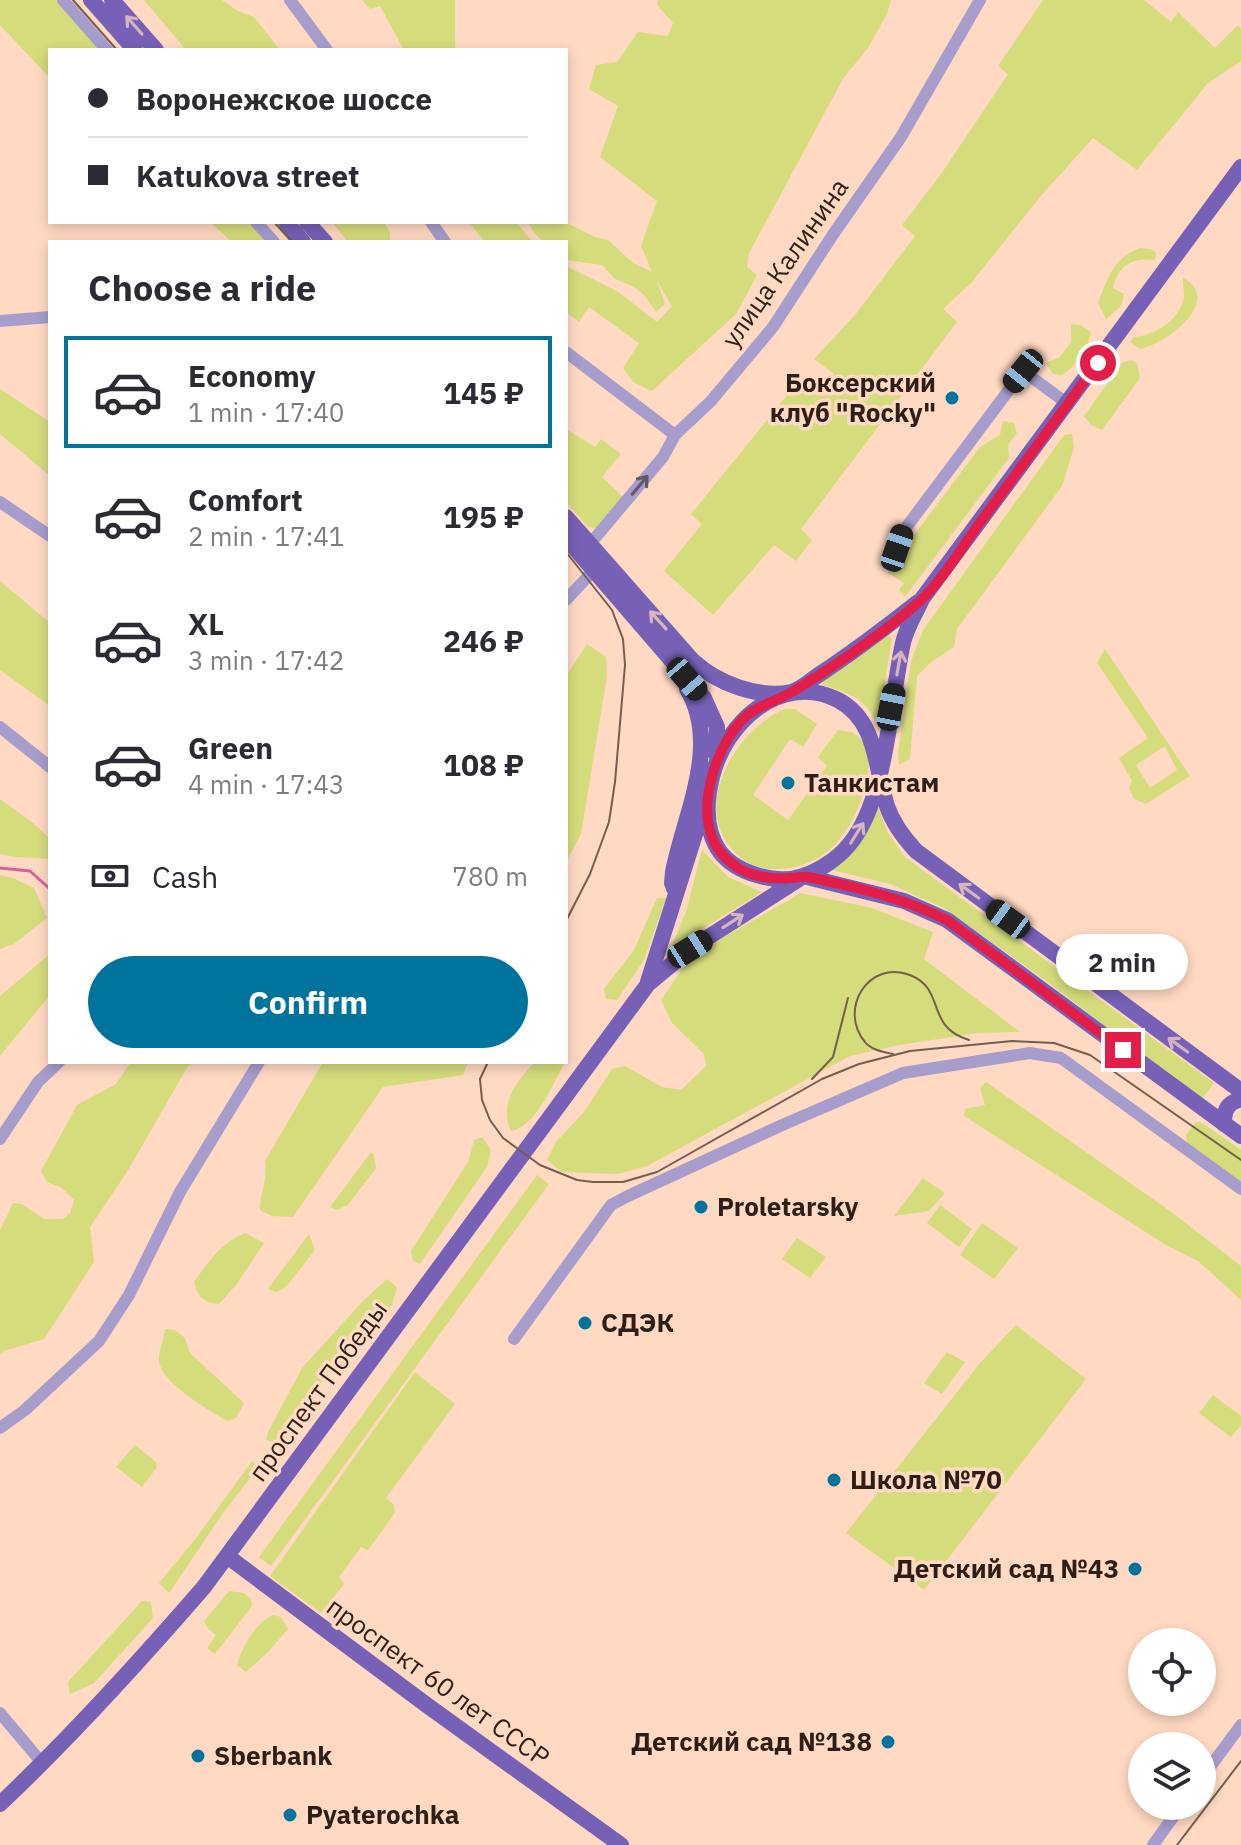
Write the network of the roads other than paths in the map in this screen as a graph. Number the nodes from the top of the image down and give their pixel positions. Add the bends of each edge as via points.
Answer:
1 (63, 0) edge
2 (91, 0) edge
3 (112, 0) edge
4 (290, 0) edge
5 (980, 0) edge
6 (105, 48) edge
7 (133, 48) edge
8 (154, 48) edge
9 (326, 48) edge
10 (1241, 167) edge
11 (258, 224) edge
12 (288, 224) edge
13 (309, 224) edge
14 (272, 240) edge
15 (301, 240) edge
16 (323, 240) edge
17 (48, 317) edge
18 (0, 321) edge
19 (568, 354) edge
20 (1068, 404) junction
21 (675, 435) junction
22 (0, 502) edge
23 (568, 518) edge
24 (48, 535) edge
25 (595, 538) junction
26 (568, 540) edge
27 (899, 558) dead end
28 (594, 570) junction
29 (568, 598) edge
30 (922, 599) junction
31 (653, 640) junction
32 (793, 692) junction
33 (0, 727) edge
34 (48, 765) edge
35 (880, 767) junction
36 (713, 771) junction
37 (706, 799) junction
38 (803, 876) junction
39 (676, 893) junction
40 (648, 984) junction
41 (57, 1064) edge
42 (258, 1064) edge
43 (1241, 1091) edge
44 (1241, 1099) edge
45 (1224, 1124) junction
46 (1241, 1136) edge
47 (0, 1139) edge
48 (1241, 1189) edge
49 (514, 1339) dead end
50 (0, 1428) edge
51 (227, 1556) junction
52 (0, 1713) edge
53 (1241, 1725) edge
54 (1216, 1759) edge
55 (43, 1764) junction
56 (0, 1804) edge
57 (1171, 1820) edge
58 (621, 1845) edge
59 (1153, 1845) edge

1 - 6 street
2 - 7 main road
8 -> 3 main road
4 - 9 street
5 - 21 street, улица Калинина via 901,137 773,327
10 - 20 main road
11 - 14 street
12 - 15 main road
13 - 16 main road
17 - 18 street
19 - 21 street
20 - 27 street via 1023,371 902,533
20 - 30 main road
25 -> 21 street, улица Калинина via 663,457
22 - 24 street
23 - 25 main road
32 -> 25 main road via 738,687 702,669
26 - 28 main road
28 - 29 street
28 - 31 main road
30 - 32 main road
35 -> 30 main road via 904,639
31 - 36 main road via 714,716 718,738
31 - 39 main road via 654,651 687,690 701,722 702,750 673,872
32 - 35 main road via 824,695 850,708 868,732
32 - 36 main road via 742,720
33 - 34 street
38 -> 35 main road via 839,854 859,832
43 -> 35 main road via 916,851 891,814
36 - 37 main road
37 - 38 main road via 712,837 733,865 778,879
37 - 39 main road
40 -> 38 main road via 690,949
38 - 45 main road via 904,901 947,920
39 - 40 main road
40 - 51 main road, проспект Победы
41 - 47 street via 38,1082
42 - 50 street via 99,1341
44 - 45 main road via 1229,1103
45 - 46 main road
48 - 49 street via 1061,1058 1030,1053 903,1073 611,1205
51 - 55 main road, проспект Победы via 131,1671
51 - 58 main road, проспект 60 лет СССР
52 - 55 street
53 - 54 street
55 - 56 main road, проспект Победы
57 - 59 street

